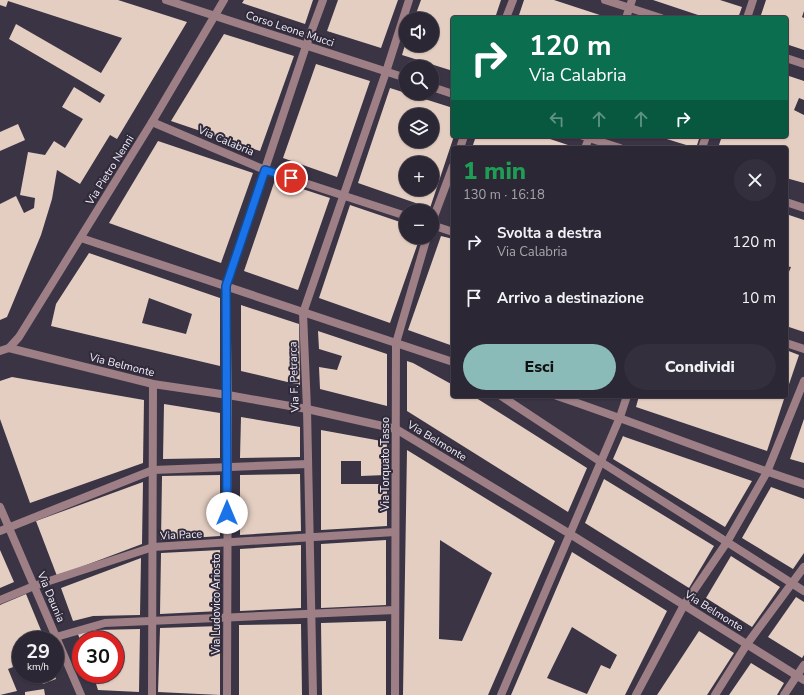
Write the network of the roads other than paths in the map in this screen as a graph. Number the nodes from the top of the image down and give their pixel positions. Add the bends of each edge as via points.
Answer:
1 (166, 0) edge
2 (224, 0) edge
3 (323, 0) edge
4 (409, 0) edge
5 (512, 0) edge
6 (604, 0) edge
7 (753, 0) edge
8 (630, 4) edge
9 (214, 16) junction
10 (507, 16) edge
11 (627, 16) edge
12 (656, 16) edge
13 (748, 16) edge
14 (306, 46) junction
15 (788, 59) edge
16 (804, 64) edge
17 (386, 72) junction
18 (399, 76) edge
19 (439, 89) edge
20 (451, 93) edge
21 (152, 122) junction
22 (590, 138) edge
23 (614, 146) edge
24 (265, 170) junction
25 (451, 171) edge
26 (344, 196) junction
27 (788, 203) edge
28 (439, 204) edge
29 (804, 208) edge
30 (399, 214) edge
31 (439, 227) edge
32 (451, 231) edge
33 (81, 238) junction
34 (425, 244) edge
35 (226, 286) junction
36 (303, 313) junction
37 (396, 343) junction
38 (788, 344) edge
39 (9, 348) junction
40 (804, 349) edge
41 (0, 351) edge
42 (451, 362) edge
43 (804, 381) edge
44 (153, 384) junction
45 (228, 395) junction
46 (504, 398) edge
47 (563, 398) edge
48 (626, 398) edge
49 (307, 409) junction
50 (620, 417) junction
51 (396, 429) junction
52 (601, 462) junction
53 (308, 464) junction
54 (227, 466) junction
55 (153, 470) junction
56 (767, 472) junction
57 (804, 484) edge
58 (0, 507) edge
59 (8, 527) junction
60 (0, 531) edge
61 (395, 532) junction
62 (570, 534) junction
63 (310, 537) junction
64 (727, 542) junction
65 (227, 544) junction
66 (153, 547) junction
67 (804, 567) edge
68 (792, 583) junction
69 (34, 586) junction
70 (804, 591) edge
71 (0, 600) edge
72 (684, 605) junction
73 (395, 610) junction
74 (311, 613) junction
75 (227, 619) junction
76 (153, 620) junction
77 (53, 631) edge
78 (64, 635) edge
79 (747, 644) junction
80 (64, 656) edge
81 (804, 666) edge
82 (800, 678) edge
83 (81, 695) edge
84 (152, 695) edge
85 (227, 695) edge
86 (313, 695) edge
87 (395, 695) edge
88 (501, 695) edge
89 (636, 695) edge
90 (715, 695) edge
91 (784, 695) edge

1 - 9 street, Corso Leone Mucci
2 - 9 street, Via Pietro Nenni
3 - 14 street, Via Ludovico Ariosto
4 - 17 street, Via F. Petrarca
5 - 10 street
6 - 8 street
7 - 13 street
8 - 11 street
8 - 12 street
9 - 14 street, Corso Leone Mucci
9 - 21 street, Via Pietro Nenni
14 - 17 street, Corso Leone Mucci
14 - 24 street, Via Ludovico Ariosto
15 - 16 street
17 - 18 street, Corso Leone Mucci
17 - 26 street, Via F. Petrarca
19 - 20 street
21 - 24 street, Via Calabria
21 - 33 street, Via Pietro Nenni
22 - 23 street
24 - 26 street, Via Calabria
24 - 35 street, Via Ludovico Ariosto
25 - 28 street
26 - 30 street, Via Calabria
26 - 36 street, Via F. Petrarca
27 - 29 street
31 - 32 street
33 - 35 street
33 - 39 street, Via Pietro Nenni via 19,337
34 - 37 street, Via Torquato Tasso
35 - 36 street
35 - 45 street, Via Ludovico Ariosto
36 - 37 street
36 - 49 street, Via F. Petrarca
37 - 42 street
37 - 51 street, Via Torquato Tasso
38 - 40 street
39 - 41 street
39 - 44 street, Via Belmonte
43 - 56 street
44 - 45 street, Via Belmonte
44 - 55 street
45 - 49 street, Via Belmonte
45 - 54 street, Via Ludovico Ariosto
46 - 52 street
47 - 50 street
48 - 50 street
49 - 51 street, Via Belmonte
49 - 53 street, Via F. Petrarca
50 - 52 street
50 - 56 street
51 - 61 street, Via Torquato Tasso
51 - 62 street, Via Belmonte
52 - 62 street
52 - 64 street
53 - 54 street
53 - 63 street, Via F. Petrarca
54 - 55 street
54 - 65 street, Via Ludovico Ariosto
55 - 59 street
55 - 66 street
56 - 57 street
56 - 64 street
58 - 59 street, Via Daunia
59 - 60 street
59 - 69 street, Via Daunia
61 - 63 street, Via Pace
61 - 73 street, Via Torquato Tasso
62 - 72 street, Via Belmonte
62 - 88 street
63 - 65 street, Via Pace
63 - 74 street, Via F. Petrarca
64 - 68 street
64 - 72 street
65 - 66 street, Via Pace
65 - 75 street, Via Ludovico Ariosto
66 - 69 street, Via Pace
66 - 76 street
67 - 68 street
68 - 70 street
68 - 79 street
69 - 71 street, Via Pace
69 - 77 street, Via Daunia
72 - 79 street, Via Belmonte
72 - 89 street
73 - 74 street
73 - 87 street, Via Torquato Tasso
74 - 75 street
74 - 86 street, Via F. Petrarca
75 - 76 street
75 - 85 street, Via Ludovico Ariosto
76 - 78 street via 105,623
76 - 84 street
79 - 82 street, Via Belmonte
79 - 90 street
80 - 83 street, Via Daunia
81 - 82 street
82 - 91 street

